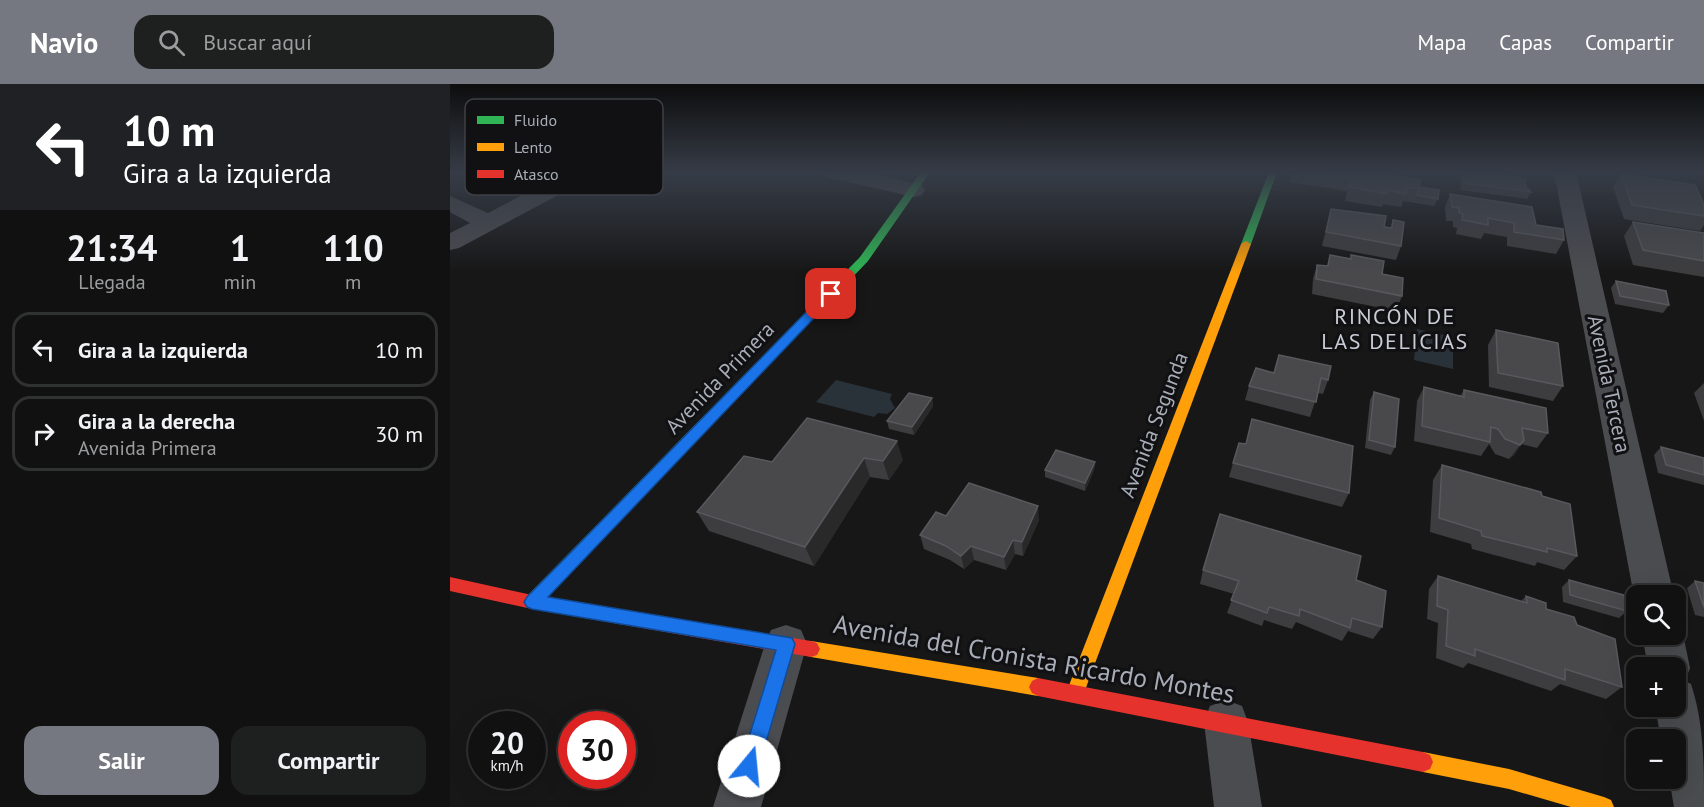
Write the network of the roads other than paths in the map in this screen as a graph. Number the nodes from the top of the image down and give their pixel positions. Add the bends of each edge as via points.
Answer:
1 (455, 206) edge
2 (521, 206) edge
3 (903, 206) edge
4 (1260, 206) edge
5 (1572, 206) edge
6 (489, 223) junction
7 (450, 243) edge
8 (450, 585) edge
9 (1652, 585) edge
10 (532, 602) junction
11 (786, 644) junction
12 (1075, 693) junction
13 (1680, 717) edge
14 (1226, 722) junction
15 (737, 807) edge
16 (1238, 807) edge
17 (1604, 807) edge
18 (1698, 807) edge

1 - 6 street
2 - 6 street
3 - 10 street, Avenida Primera via 864,259
4 - 12 street, Avenida Segunda
5 - 9 street, Avenida Tercera
6 - 7 street
8 - 10 street, Avenida del Cronista Ricardo Montes
10 - 11 street, Avenida del Cronista Ricardo Montes
11 - 12 street, Avenida del Cronista Ricardo Montes
11 - 15 street
12 - 14 street, Avenida del Cronista Ricardo Montes
13 - 18 street
14 - 16 street
14 - 17 street, Avenida del Cronista Ricardo Montes via 1509,779

